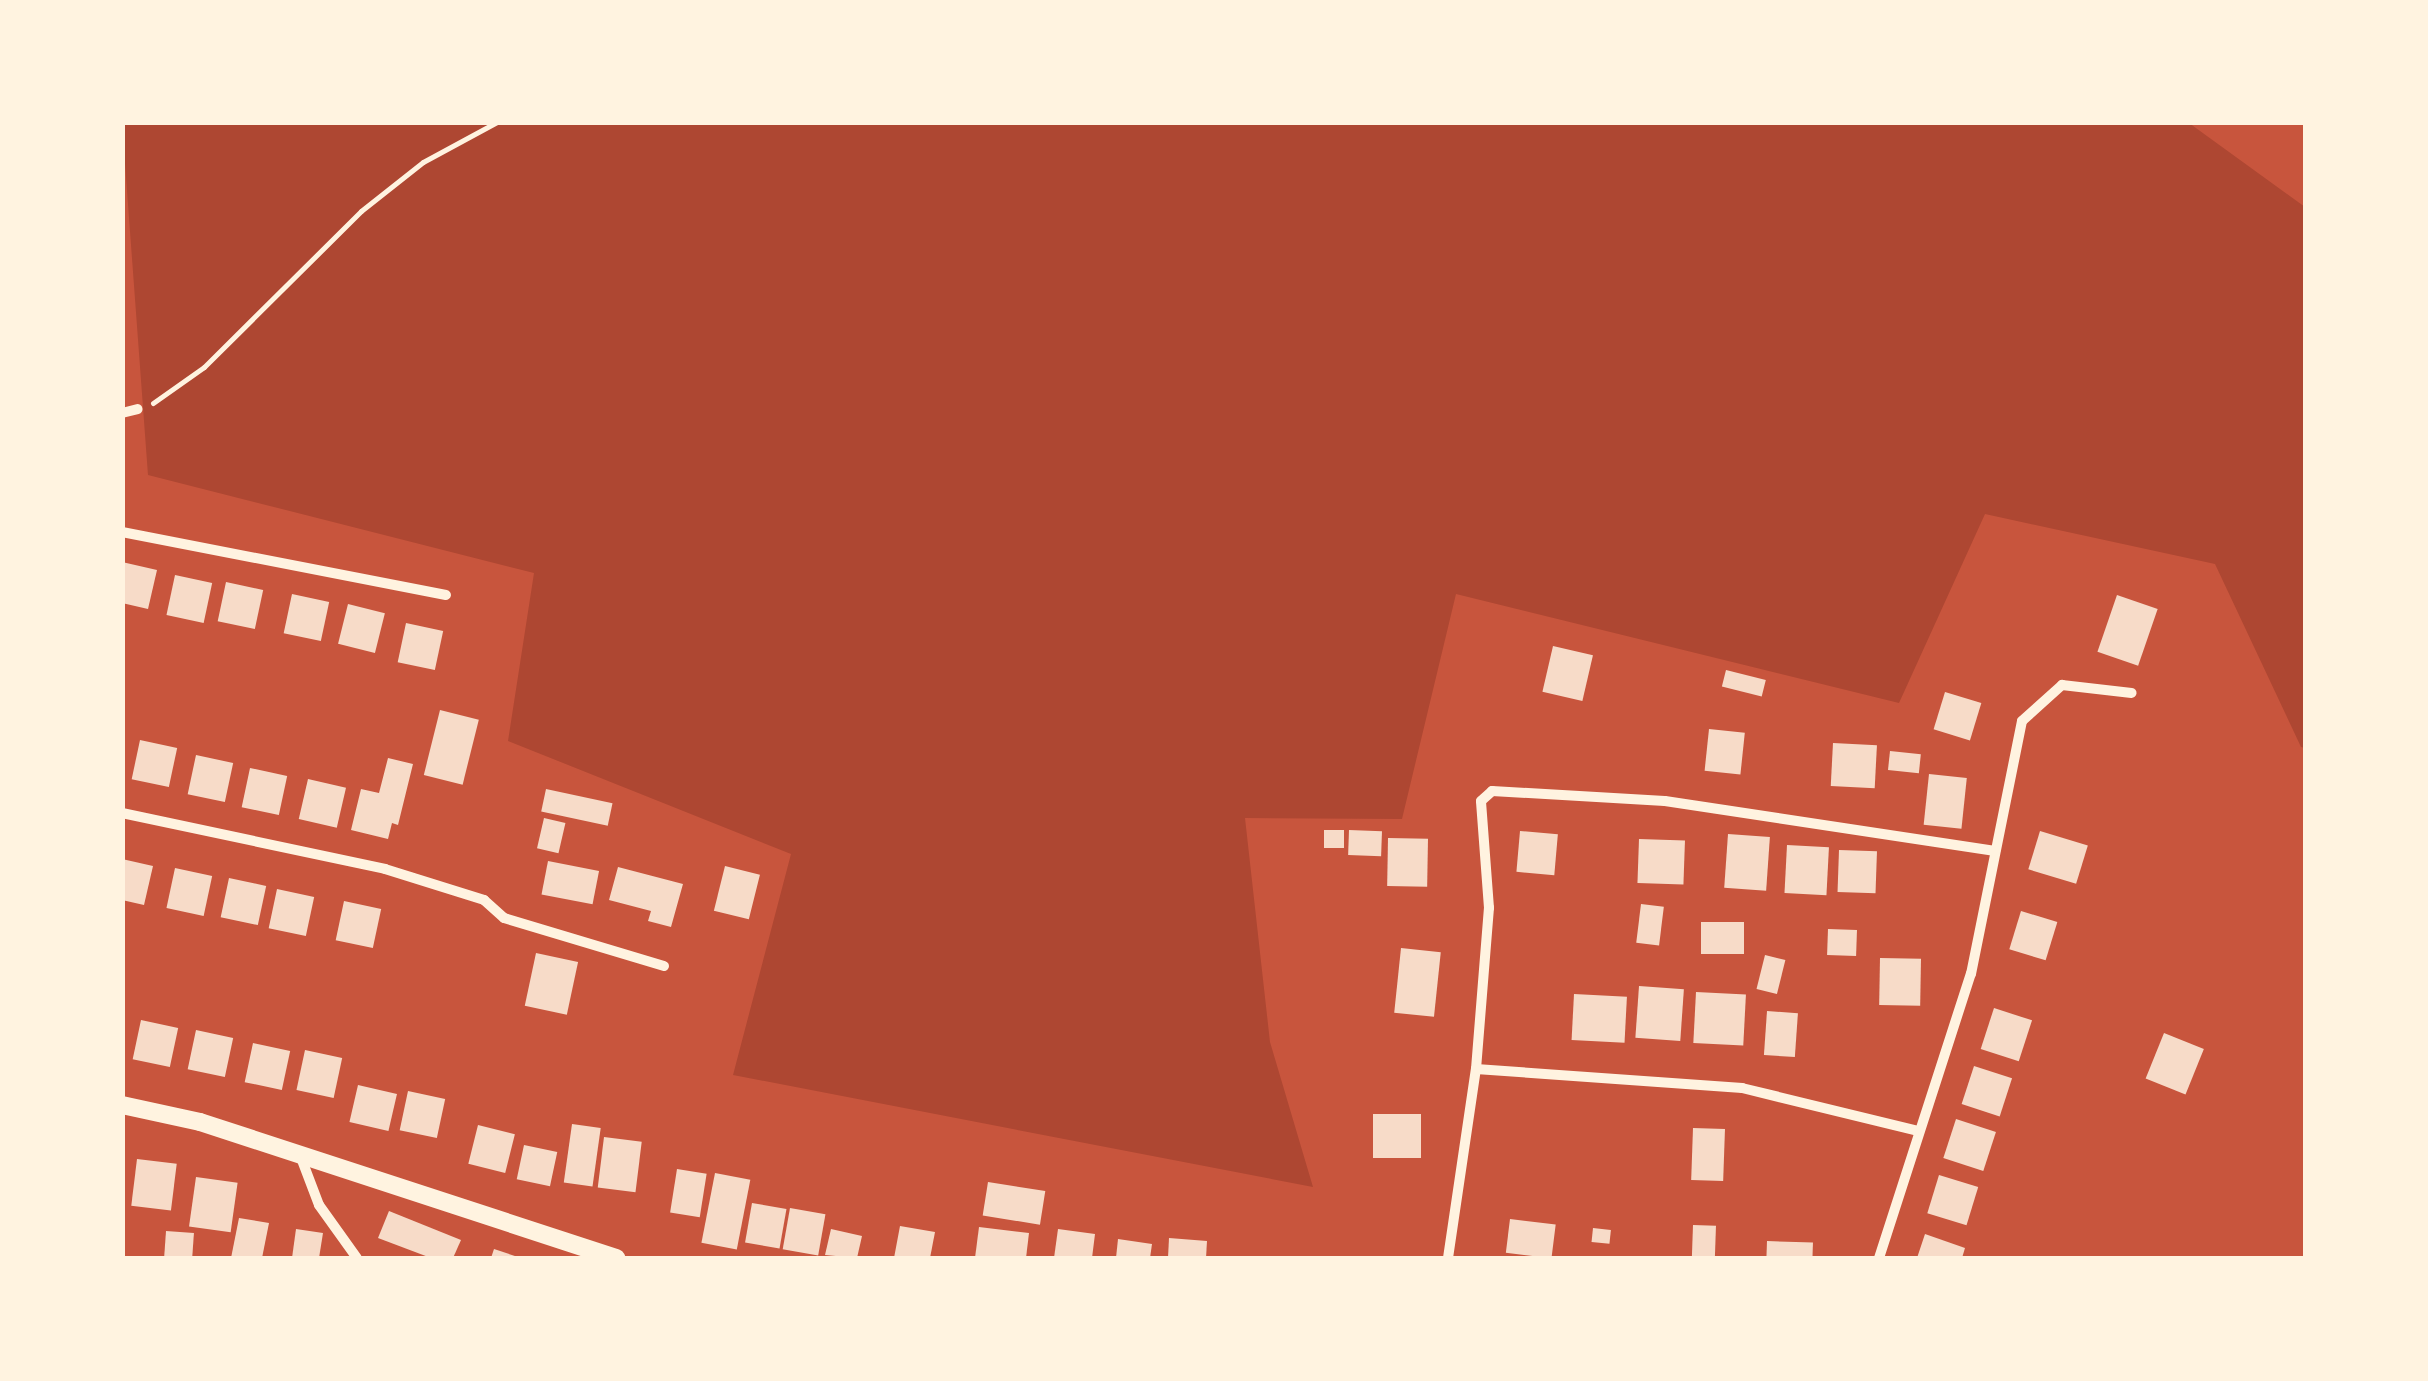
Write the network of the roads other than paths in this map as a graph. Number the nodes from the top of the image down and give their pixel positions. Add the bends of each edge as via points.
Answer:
1 (138, 409) road end
2 (122, 413) edge
3 (122, 532) edge
4 (446, 595) dead end
5 (2132, 693) dead end
6 (122, 813) edge
7 (1994, 851) junction
8 (664, 966) dead end
9 (1476, 1068) junction
10 (122, 1105) edge
11 (1919, 1132) junction
12 (300, 1154) junction
13 (357, 1258) edge
14 (616, 1258) edge
15 (1448, 1258) edge
16 (1880, 1258) edge

1 - 2 street
3 - 4 street
5 - 7 street via 2062,685 2022,721
6 - 8 street via 385,869 484,900 504,918
7 - 9 street via 1665,801 1492,791 1481,801 1489,908
7 - 11 street via 1971,974
9 - 11 street via 1742,1088
9 - 15 street
10 - 12 street
11 - 16 street
12 - 13 street via 318,1205
12 - 14 street

